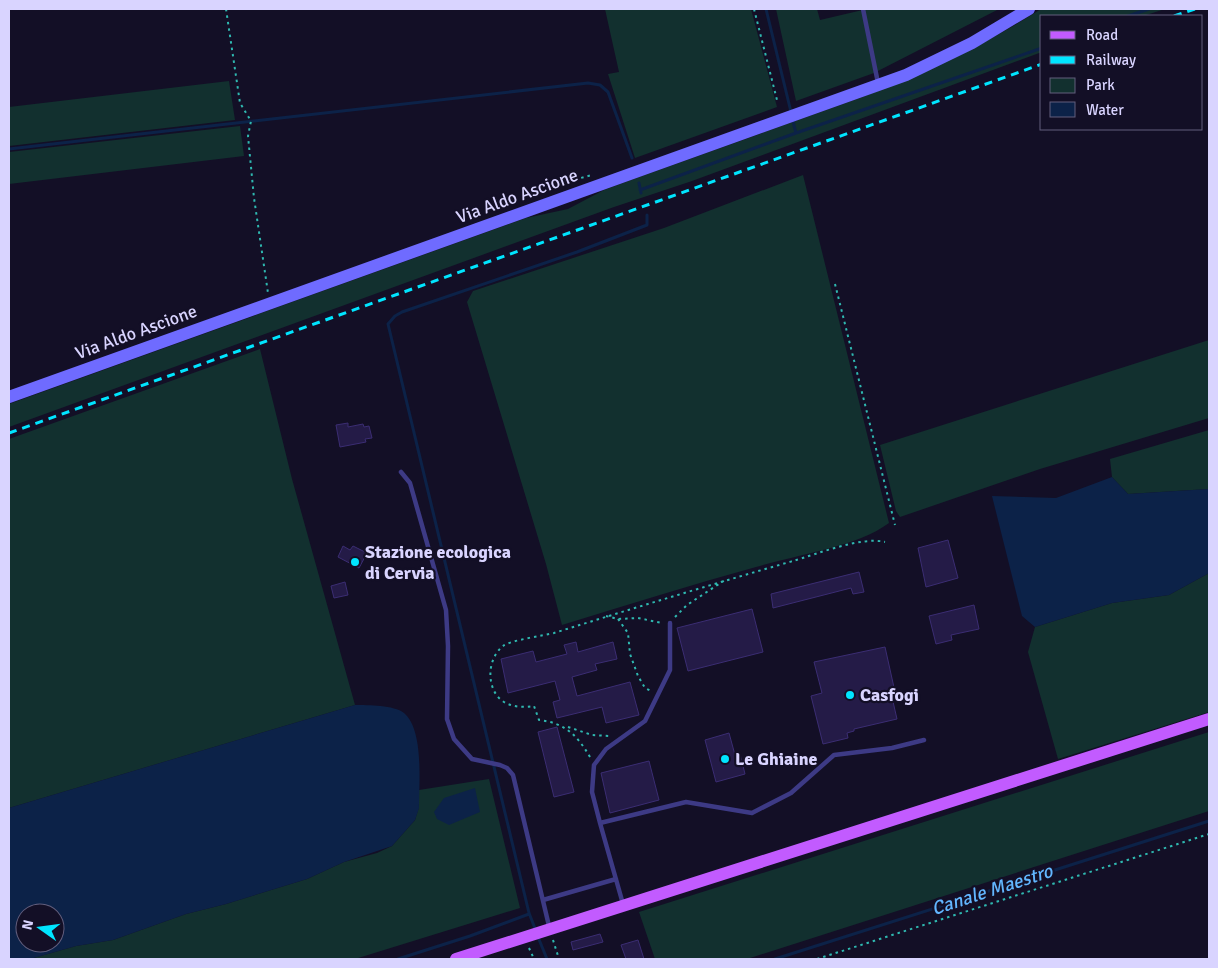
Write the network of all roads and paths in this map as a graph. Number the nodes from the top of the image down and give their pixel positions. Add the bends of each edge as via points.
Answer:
1 (226, 9) edge
2 (754, 9) edge
3 (863, 9) edge
4 (1029, 9) edge
5 (879, 85) junction
6 (777, 100) dead end
7 (835, 284) dead end
8 (268, 293) dead end
9 (9, 397) edge
10 (400, 472) dead end
11 (895, 525) dead end
12 (885, 542) dead end
13 (728, 578) junction
14 (606, 616) junction
15 (618, 619) junction
16 (670, 623) junction
17 (658, 695) junction
18 (1209, 719) edge
19 (566, 727) junction
20 (624, 737) junction
21 (924, 740) dead end
22 (594, 765) junction
23 (600, 824) junction
24 (1209, 834) edge
25 (616, 879) junction
26 (543, 900) junction
27 (623, 904) junction
28 (547, 929) junction
29 (456, 959) edge
30 (559, 959) edge
31 (817, 959) edge

1 - 8 path via 240,103 251,121 248,136
2 - 6 path
3 - 5 lane
4 - 5 street, Via Aldo Ascione via 972,43
5 - 9 street, Via Aldo Ascione
7 - 11 path
10 - 26 lane via 410,483 446,610 447,719 454,739 472,759 500,765 513,775
12 - 13 path via 876,539 854,544
13 - 14 path
13 - 16 path via 687,605
14 - 15 path
14 - 19 path via 504,645 490,667 490,678 498,697 509,705 534,706 539,720
15 - 16 path via 638,618
15 - 17 path via 628,633 630,654 644,688
16 - 17 lane via 670,670
17 - 20 lane via 645,721
18 - 27 main road
19 - 20 path via 592,735
19 - 22 path via 579,738
20 - 22 lane via 606,749
21 - 23 lane via 892,748 834,755 791,793 752,813 686,802
22 - 23 lane via 592,792
23 - 25 lane
24 - 31 path
25 - 26 lane
25 - 27 lane
26 - 28 lane
27 - 28 main road
28 - 29 main road
28 - 30 path

